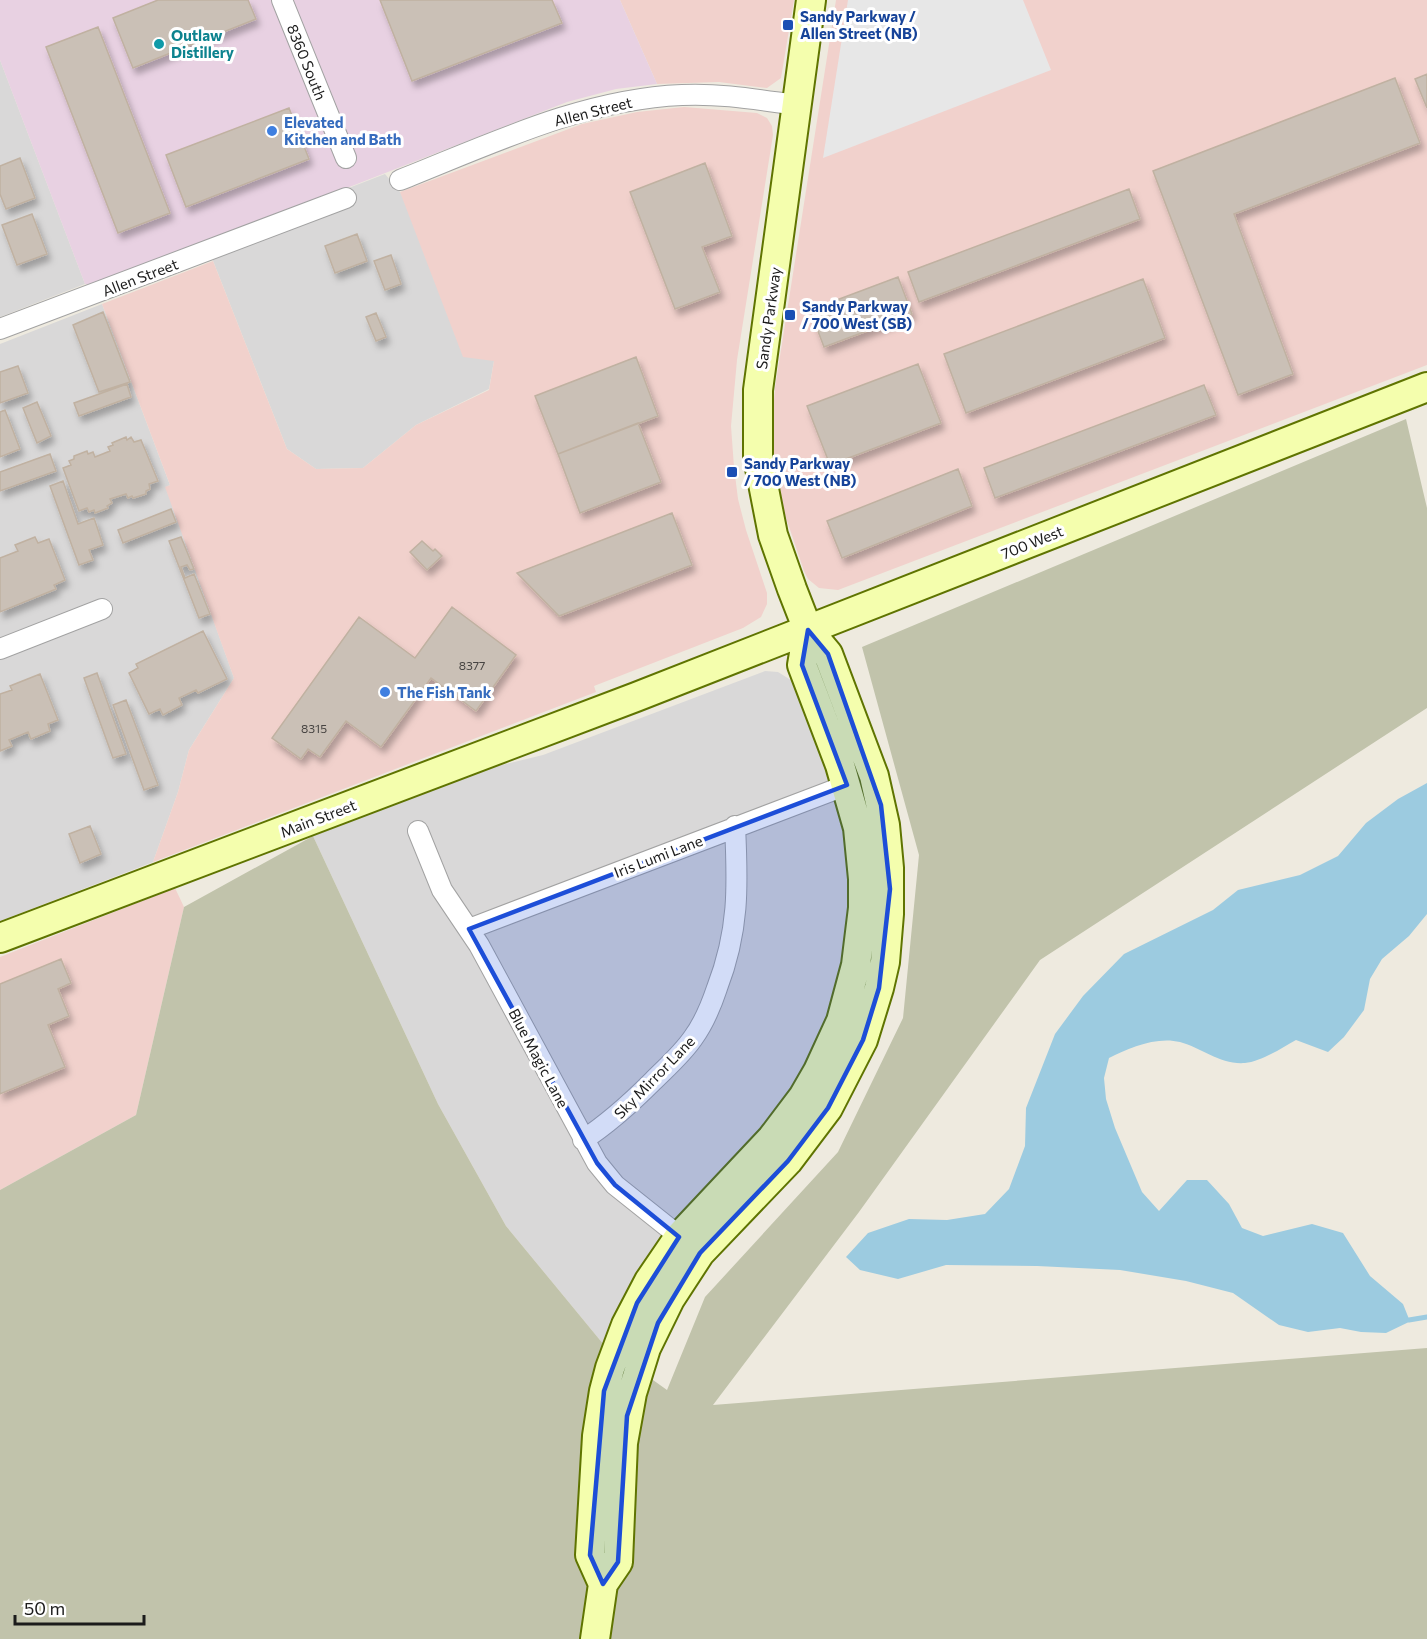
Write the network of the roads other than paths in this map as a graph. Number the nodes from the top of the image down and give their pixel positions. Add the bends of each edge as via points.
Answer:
1 (282, 0) edge
2 (811, 0) edge
3 (796, 105) junction
4 (346, 158) dead end
5 (400, 180) dead end
6 (346, 198) dead end
7 (0, 329) edge
8 (1427, 387) edge
9 (102, 609) dead end
10 (808, 630) junction
11 (0, 649) edge
12 (636, 697) joint
13 (847, 785) junction
14 (735, 826) junction
15 (418, 831) dead end
16 (469, 929) junction
17 (0, 938) edge
18 (583, 1140) junction
19 (690, 1245) junction
20 (595, 1639) edge

1 - 4 street, 8360 South
2 - 3 main road, Sandy Parkway
3 - 5 street, Allen Street via 682,95 607,105 540,124
3 - 10 main road, Sandy Parkway via 758,390 758,458 773,535
6 - 7 street, Allen Street
8 - 10 main road, 700 West
9 - 11 street
10 - 12 main road, 700 West
10 - 13 main road via 802,665
10 - 19 main road via 828,654 867,756 881,805 890,889 885,962 863,1040 828,1108 788,1161
12 - 17 main road, Main Street
13 - 14 street, Iris Lumi Lane
13 - 19 main road via 860,844 862,908 856,965 841,1021 818,1071 788,1118 694,1218
14 - 16 street, Iris Lumi Lane
14 - 18 street, Sky Mirror Lane via 734,931 726,965 706,1016 670,1064 618,1115
15 - 16 street, Blue Magic Lane via 442,890
16 - 18 street, Blue Magic Lane
18 - 19 street, Blue Magic Lane via 615,1185
19 - 20 main road via 680,1283 657,1323 638,1370 624,1443 618,1562 603,1584

